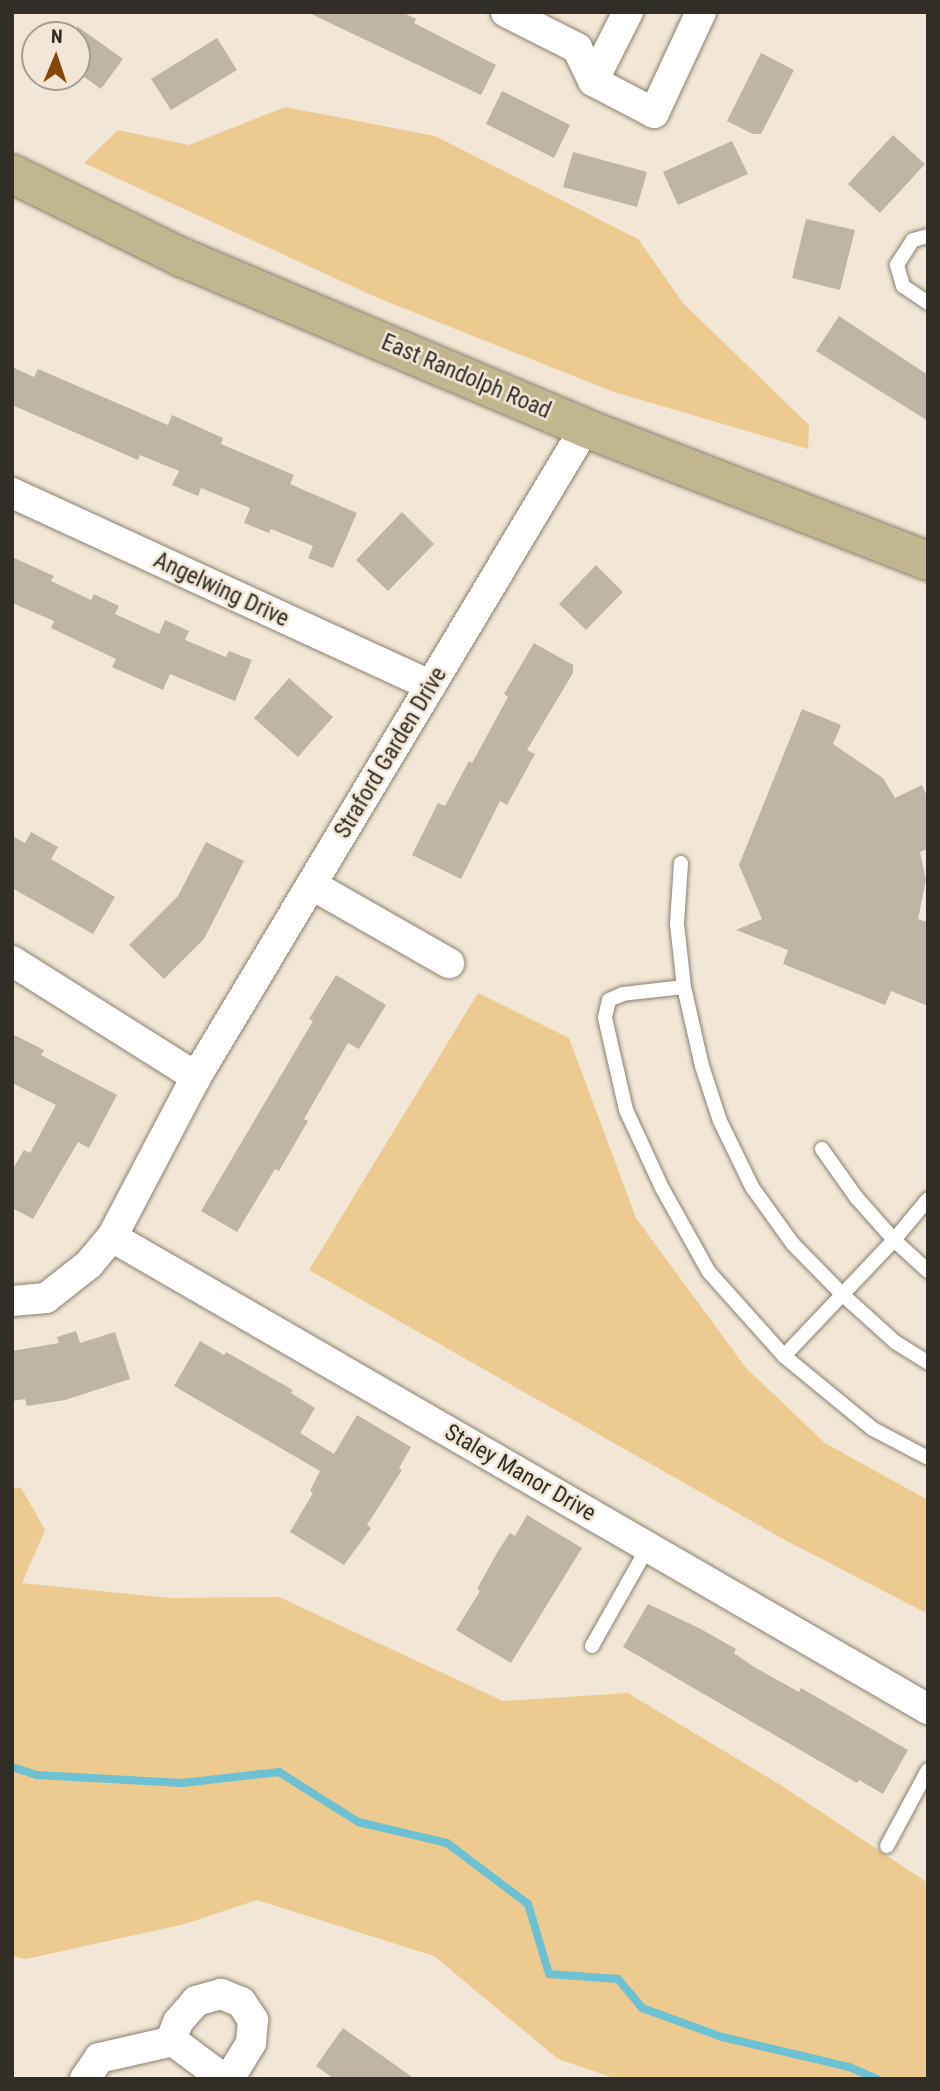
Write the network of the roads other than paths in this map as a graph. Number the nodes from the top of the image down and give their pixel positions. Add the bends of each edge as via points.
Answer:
1 (506, 12) edge
2 (628, 12) edge
3 (701, 12) edge
4 (593, 81) junction
5 (12, 174) edge
6 (928, 236) edge
7 (928, 303) edge
8 (585, 428) junction
9 (12, 493) edge
10 (928, 561) edge
11 (430, 686) junction
12 (681, 863) dead end
13 (312, 885) junction
14 (12, 961) edge
15 (449, 963) dead end
16 (684, 987) junction
17 (196, 1077) junction
18 (822, 1149) dead end
19 (928, 1199) edge
20 (112, 1237) junction
21 (894, 1240) junction
22 (928, 1271) edge
23 (843, 1295) junction
24 (12, 1301) edge
25 (784, 1356) junction
26 (928, 1363) edge
27 (928, 1458) edge
28 (648, 1547) junction
29 (592, 1646) dead end
30 (928, 1709) edge
31 (928, 1770) edge
32 (887, 1846) dead end
33 (170, 2042) junction
34 (85, 2079) edge
35 (224, 2079) edge
36 (229, 2079) edge

1 - 4 street via 577,48
2 - 4 street
3 - 4 street via 654,113
5 - 8 main road, East Randolph Road via 183,258
6 - 7 lane via 913,240 897,265 903,286
8 - 10 main road, East Randolph Road
8 - 11 street, Straford Garden Drive
9 - 11 street, Angelwing Drive
11 - 13 street, Straford Garden Drive
12 - 16 lane via 677,924
13 - 15 street
13 - 17 street, Straford Garden Drive
14 - 17 street
16 - 23 lane via 720,1121 752,1187 793,1244
16 - 25 lane via 623,994 609,1000 606,1018 626,1111 709,1272
17 - 20 street, Straford Garden Drive
18 - 21 lane
19 - 21 lane
20 - 24 street, Straford Garden Drive via 89,1264 46,1298
20 - 28 street, Staley Manor Drive
21 - 22 lane
21 - 23 lane
23 - 25 lane
23 - 26 lane via 895,1342
25 - 27 lane via 873,1429
28 - 29 lane
28 - 30 street, Staley Manor Drive
31 - 32 lane
33 - 34 street via 99,2058
33 - 35 street
33 - 36 street via 178,2022 196,2001 221,1994 241,2002 253,2020 251,2043

